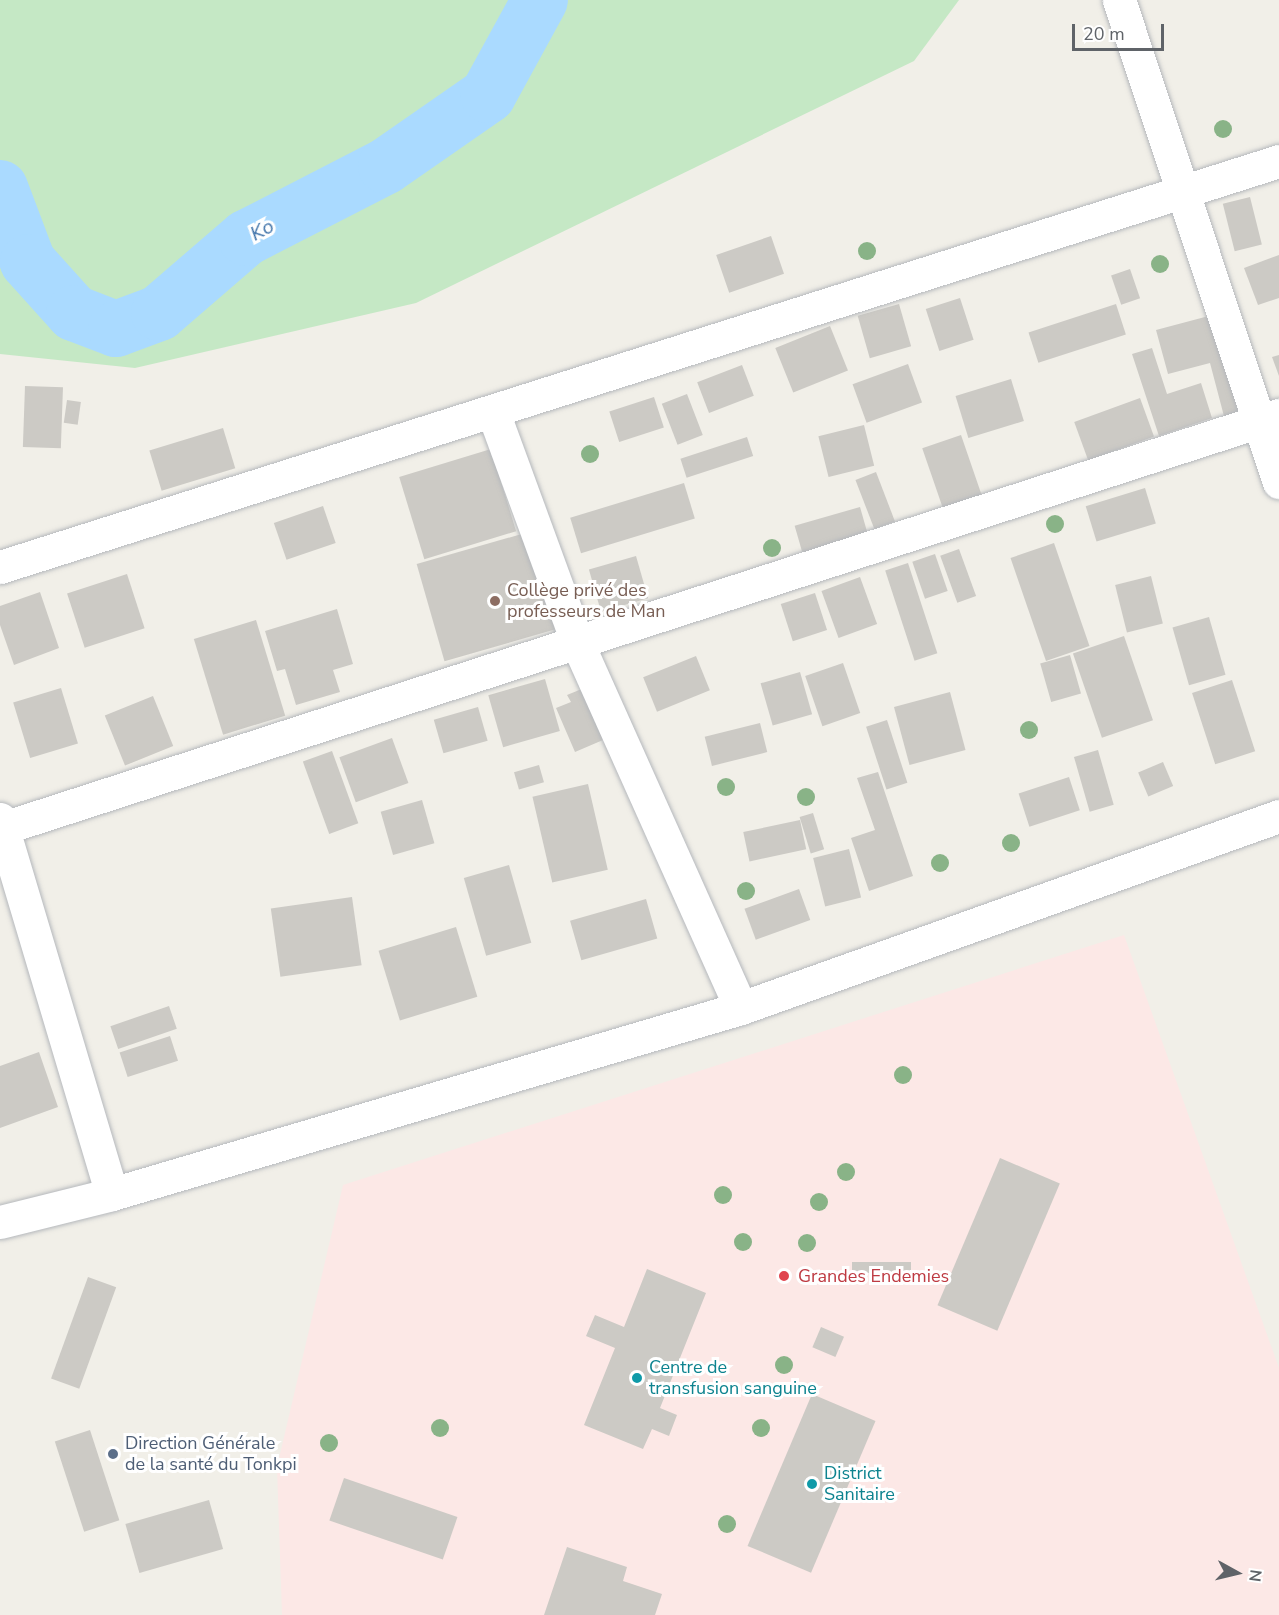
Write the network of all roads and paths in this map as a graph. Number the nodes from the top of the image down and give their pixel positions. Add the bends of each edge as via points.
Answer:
1 (1119, 0) edge
2 (1279, 161) edge
3 (1183, 191) junction
4 (493, 412) junction
5 (1269, 418) edge
6 (1279, 482) edge
7 (0, 567) edge
8 (577, 642) junction
9 (1279, 816) edge
10 (1, 825) edge
11 (741, 1008) junction
12 (112, 1194) junction
13 (0, 1222) edge

1 - 3 street
2 - 3 street
3 - 4 street
3 - 5 street
4 - 7 street
4 - 8 street
5 - 6 street
5 - 8 street
8 - 10 street
8 - 11 street
9 - 11 street
10 - 12 street
11 - 12 street
12 - 13 street

